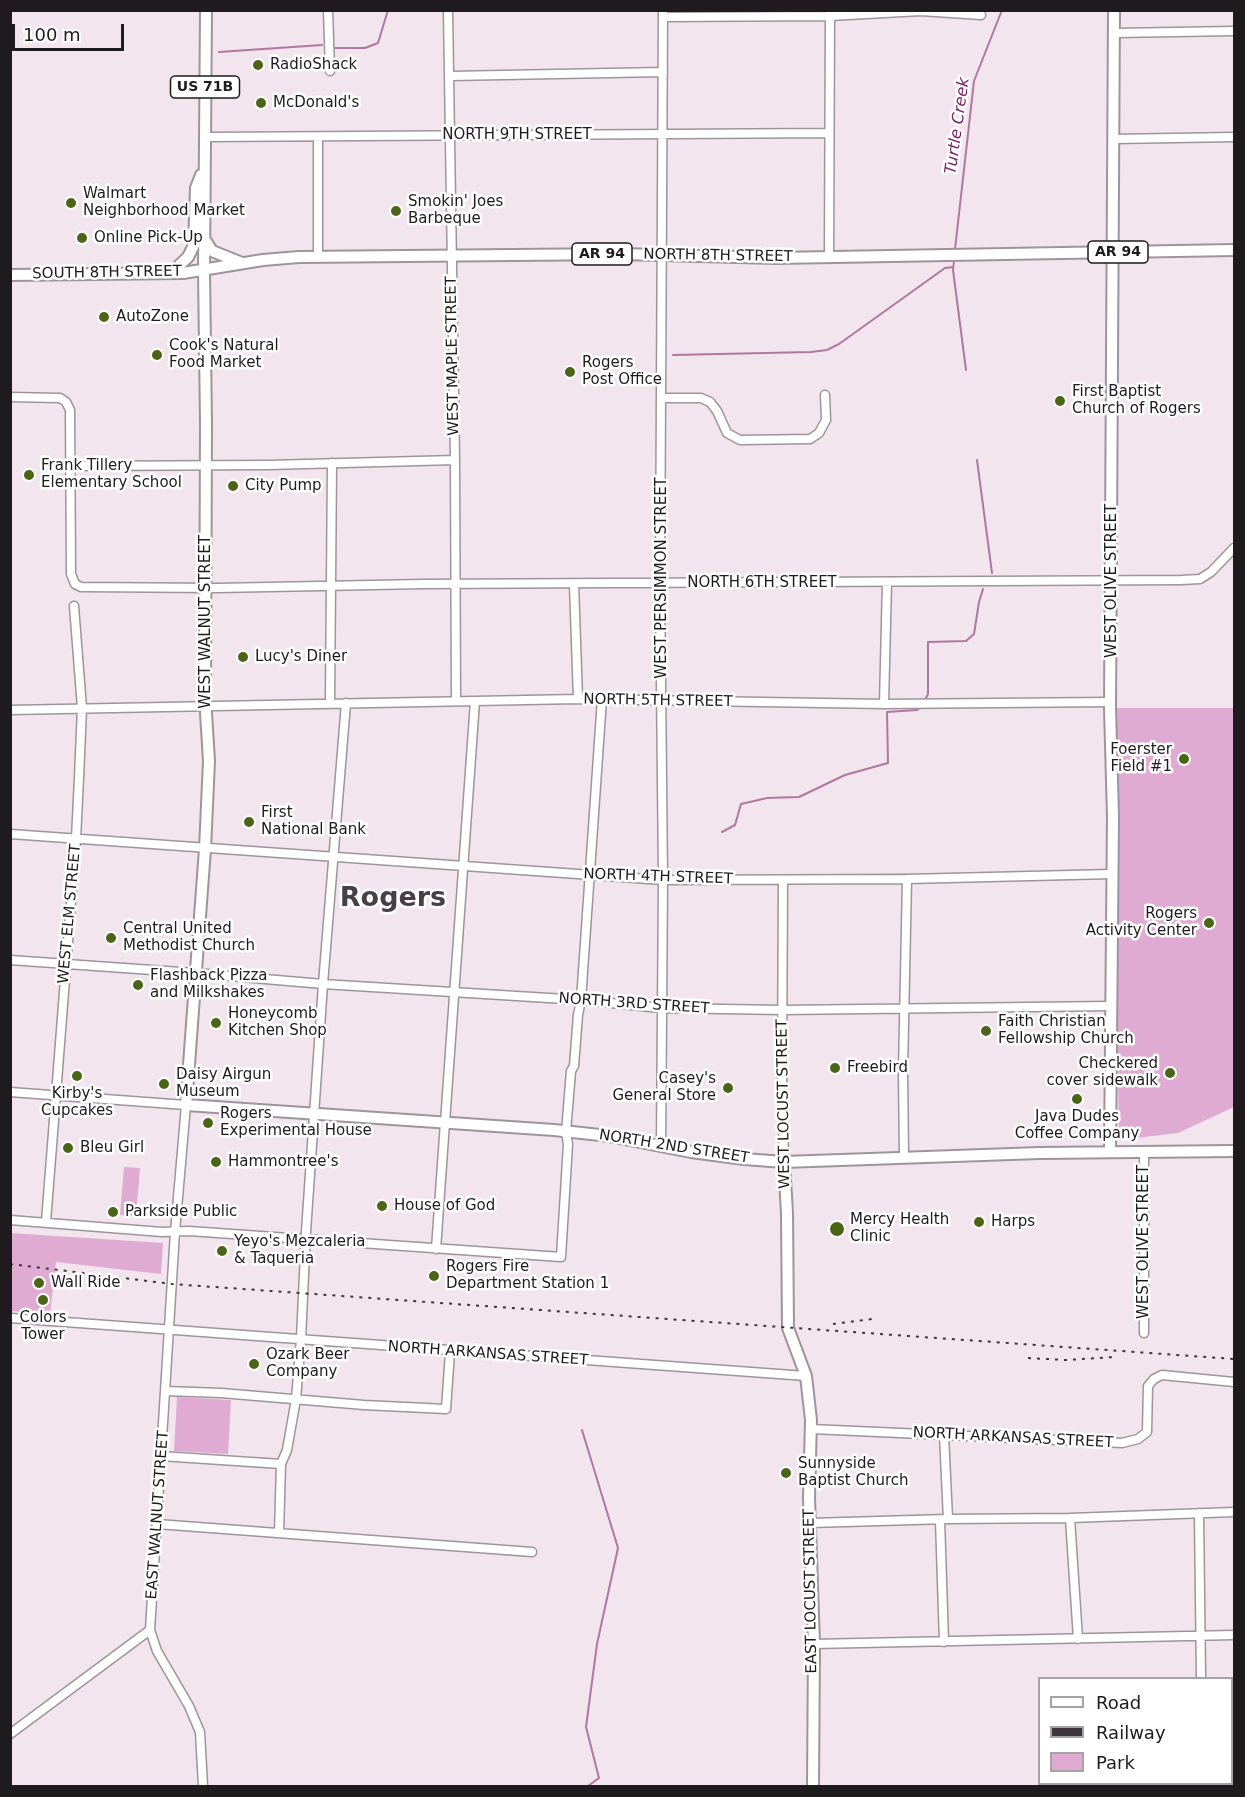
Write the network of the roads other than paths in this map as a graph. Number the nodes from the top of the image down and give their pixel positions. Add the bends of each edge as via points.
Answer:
1 (206, 10) edge
2 (328, 10) edge
3 (448, 10) edge
4 (1114, 10) edge
5 (830, 13) edge
6 (663, 14) edge
7 (981, 15) dead end
8 (1234, 31) edge
9 (1115, 33) junction
10 (330, 71) dead end
11 (663, 72) junction
12 (450, 76) junction
13 (829, 133) junction
14 (662, 134) junction
15 (451, 135) junction
16 (205, 137) junction
17 (318, 137) junction
18 (1234, 137) edge
19 (1114, 139) junction
20 (205, 163) junction
21 (204, 237) junction
22 (1234, 250) edge
23 (1114, 252) junction
24 (452, 255) junction
25 (662, 255) junction
26 (318, 256) junction
27 (829, 256) junction
28 (245, 264) junction
29 (204, 271) junction
30 (171, 273) junction
31 (10, 275) edge
32 (825, 395) dead end
33 (10, 397) edge
34 (662, 398) junction
35 (455, 460) junction
36 (332, 463) junction
37 (71, 466) junction
38 (206, 466) junction
39 (1234, 548) edge
40 (1113, 579) junction
41 (887, 582) junction
42 (660, 583) junction
43 (574, 584) junction
44 (455, 585) junction
45 (331, 586) junction
46 (205, 587) junction
47 (74, 606) dead end
48 (578, 699) junction
49 (602, 699) junction
50 (456, 701) junction
51 (475, 701) junction
52 (662, 701) junction
53 (1111, 702) junction
54 (330, 703) junction
55 (346, 703) junction
56 (884, 704) junction
57 (206, 707) junction
58 (82, 708) junction
59 (10, 710) edge
60 (10, 834) edge
61 (76, 839) junction
62 (205, 849) junction
63 (332, 858) junction
64 (462, 866) junction
65 (1112, 874) junction
66 (589, 875) junction
67 (906, 879) junction
68 (663, 880) junction
69 (783, 880) junction
70 (10, 960) edge
71 (66, 964) junction
72 (195, 973) junction
73 (323, 984) junction
74 (453, 993) junction
75 (581, 1000) junction
76 (1111, 1006) junction
77 (661, 1008) junction
78 (904, 1008) junction
79 (783, 1010) junction
80 (10, 1092) edge
81 (56, 1095) junction
82 (186, 1105) junction
83 (315, 1113) junction
84 (445, 1123) junction
85 (566, 1132) junction
86 (662, 1146) junction
87 (1234, 1151) edge
88 (1110, 1152) junction
89 (1144, 1152) junction
90 (904, 1158) junction
91 (784, 1162) junction
92 (10, 1220) edge
93 (46, 1222) junction
94 (175, 1232) junction
95 (306, 1240) junction
96 (436, 1248) junction
97 (10, 1318) edge
98 (788, 1328) joint
99 (170, 1330) junction
100 (1144, 1333) dead end
101 (301, 1339) junction
102 (450, 1352) junction
103 (806, 1377) junction
104 (1234, 1382) edge
105 (165, 1391) junction
106 (296, 1400) junction
107 (811, 1429) junction
108 (944, 1435) junction
109 (161, 1456) junction
110 (281, 1464) junction
111 (1234, 1512) edge
112 (1199, 1513) junction
113 (1070, 1518) junction
114 (944, 1520) junction
115 (157, 1524) junction
116 (810, 1524) junction
117 (279, 1533) junction
118 (532, 1552) dead end
119 (150, 1630) junction
120 (1234, 1635) edge
121 (1201, 1636) junction
122 (1077, 1639) junction
123 (944, 1642) junction
124 (814, 1644) junction
125 (1201, 1677) edge
126 (10, 1734) edge
127 (203, 1786) edge
128 (813, 1786) edge

1 - 16 main road, WEST WALNUT STREET / US 71B
2 - 10 street
3 - 12 street, WEST MAPLE STREET
4 - 9 main road, WEST OLIVE STREET
5 - 6 street
5 - 7 street via 921,11
5 - 13 street
6 - 11 street, WEST PERSIMMON STREET
8 - 9 street
9 - 19 main road, WEST OLIVE STREET
11 - 12 street
11 - 14 street, WEST PERSIMMON STREET
12 - 15 street, WEST MAPLE STREET
13 - 14 street, NORTH 9TH STREET
13 - 27 street
14 - 15 street, NORTH 9TH STREET
14 - 25 street, WEST PERSIMMON STREET
15 - 17 street, NORTH 9TH STREET
15 - 24 street, WEST MAPLE STREET
16 - 17 street, NORTH 9TH STREET
16 - 20 main road, WEST WALNUT STREET / US 71B
17 - 26 street
18 - 19 street
19 - 23 main road, WEST OLIVE STREET
20 - 21 main road, WEST WALNUT STREET / US 71B
20 - 30 main road, US 71B via 196,188 194,244 188,257
21 - 28 main road via 212,251
21 - 29 main road, WEST WALNUT STREET / US 71B
22 - 23 main road, NORTH 8TH STREET / AR 94
23 - 27 main road, NORTH 8TH STREET / AR 94
23 - 40 main road, WEST OLIVE STREET
24 - 25 main road, NORTH 8TH STREET / AR 94
24 - 26 main road, NORTH 8TH STREET / AR 94
24 - 35 street, WEST MAPLE STREET
25 - 27 main road, NORTH 8TH STREET / AR 94
25 - 34 street, WEST PERSIMMON STREET
26 - 28 main road, NORTH 8TH STREET / AR 94
28 - 29 main road, NORTH 8TH STREET / AR 94
29 - 30 main road, SOUTH 8TH STREET
29 - 38 main road, WEST WALNUT STREET
30 - 31 main road, SOUTH 8TH STREET
32 - 34 street via 826,420 819,433 810,439 740,440 727,433 710,402 701,398
33 - 37 street via 60,398 66,402 70,410
34 - 42 street, WEST PERSIMMON STREET
35 - 36 street
35 - 44 street, WEST MAPLE STREET
36 - 38 street
36 - 45 street
37 - 38 street
37 - 46 street, NORTH 6TH STREET via 71,574 75,584
38 - 46 main road, WEST WALNUT STREET
39 - 40 street, NORTH 6TH STREET via 1200,579
40 - 41 street, NORTH 6TH STREET
40 - 53 main road, WEST OLIVE STREET
41 - 42 street, NORTH 6TH STREET
41 - 56 street
42 - 43 street, NORTH 6TH STREET
42 - 52 street, WEST PERSIMMON STREET
43 - 44 street, NORTH 6TH STREET
43 - 48 street
44 - 45 street, NORTH 6TH STREET
44 - 50 street, WEST MAPLE STREET
45 - 46 street, NORTH 6TH STREET
45 - 54 street
46 - 57 main road, WEST WALNUT STREET
47 - 58 street, WEST ELM STREET
48 - 49 street, NORTH 5TH STREET
48 - 51 street, NORTH 5TH STREET
49 - 52 street, NORTH 5TH STREET
49 - 66 street
50 - 51 street, NORTH 5TH STREET
50 - 55 street, NORTH 5TH STREET
51 - 64 street
52 - 56 street, NORTH 5TH STREET
52 - 68 street, WEST PERSIMMON STREET
53 - 56 street, NORTH 5TH STREET
53 - 65 main road, WEST OLIVE STREET
54 - 55 street, NORTH 5TH STREET
54 - 57 street, NORTH 5TH STREET
55 - 63 street
57 - 58 street, NORTH 5TH STREET
57 - 62 main road, WEST WALNUT STREET via 209,761
58 - 59 street, NORTH 5TH STREET
58 - 61 street, WEST ELM STREET
60 - 61 street, NORTH 4TH STREET
61 - 62 street, NORTH 4TH STREET
61 - 71 street, WEST ELM STREET
62 - 63 street, NORTH 4TH STREET
62 - 72 main road, WEST WALNUT STREET
63 - 64 street, NORTH 4TH STREET
63 - 73 street
64 - 66 street, NORTH 4TH STREET
64 - 74 street
65 - 67 street, NORTH 4TH STREET
65 - 76 main road, WEST OLIVE STREET
66 - 68 street, NORTH 4TH STREET
66 - 75 street
67 - 69 street, NORTH 4TH STREET
67 - 78 street
68 - 69 street, NORTH 4TH STREET
68 - 77 street, WEST PERSIMMON STREET
69 - 79 street, WEST LOCUST STREET
70 - 71 street, NORTH 3RD STREET
71 - 72 street, NORTH 3RD STREET
71 - 81 street, WEST ELM STREET
72 - 73 street, NORTH 3RD STREET
72 - 82 main road, WEST WALNUT STREET
73 - 74 street, NORTH 3RD STREET
73 - 83 street
74 - 75 street, NORTH 3RD STREET
74 - 84 street
75 - 77 street, NORTH 3RD STREET
75 - 85 street
76 - 78 street, NORTH 3RD STREET
76 - 88 main road, WEST OLIVE STREET
77 - 79 street, NORTH 3RD STREET
77 - 86 street, WEST PERSIMMON STREET
78 - 79 street, NORTH 3RD STREET
78 - 90 street
79 - 91 street, WEST LOCUST STREET
80 - 81 street
81 - 82 street
81 - 93 street, WEST ELM STREET
82 - 83 main road, NORTH 2ND STREET
82 - 94 street, WEST WALNUT STREET
83 - 84 main road, NORTH 2ND STREET
83 - 95 street
84 - 85 main road, NORTH 2ND STREET
84 - 96 street
85 - 86 main road, NORTH 2ND STREET
85 - 96 street via 561,1257
86 - 91 main road, NORTH 2ND STREET
87 - 89 main road, NORTH 2ND STREET
88 - 89 main road, NORTH 2ND STREET
88 - 90 main road, NORTH 2ND STREET
89 - 100 street, WEST OLIVE STREET
90 - 91 main road, NORTH 2ND STREET
91 - 98 main road, WEST LOCUST STREET
92 - 93 street
93 - 94 street
94 - 95 street
94 - 99 street, EAST WALNUT STREET
95 - 96 street
95 - 101 street
97 - 99 street, NORTH ARKANSAS STREET
98 - 103 main road, EAST LOCUST STREET
99 - 101 street, NORTH ARKANSAS STREET
99 - 105 street, EAST WALNUT STREET
101 - 102 street, NORTH ARKANSAS STREET
101 - 106 street
102 - 103 street, NORTH ARKANSAS STREET
102 - 106 street via 446,1408
103 - 107 main road, EAST LOCUST STREET
104 - 108 street, NORTH ARKANSAS STREET via 1162,1375 1154,1379 1148,1386 1147,1432 1122,1443
105 - 106 street
105 - 109 street, EAST WALNUT STREET
106 - 110 street
107 - 108 street, NORTH ARKANSAS STREET
107 - 116 main road, EAST LOCUST STREET
108 - 114 street
109 - 110 street
109 - 115 street, EAST WALNUT STREET
110 - 117 street
111 - 112 street
112 - 113 street
112 - 121 street
113 - 114 street
113 - 122 street
114 - 116 street
114 - 123 street
115 - 117 street
115 - 119 street, EAST WALNUT STREET
116 - 124 main road, EAST LOCUST STREET
117 - 118 street
119 - 126 street
119 - 127 street, EAST WALNUT STREET via 200,1732
120 - 121 street
121 - 122 street
121 - 125 street
122 - 123 street
123 - 124 street
124 - 128 main road, EAST LOCUST STREET

